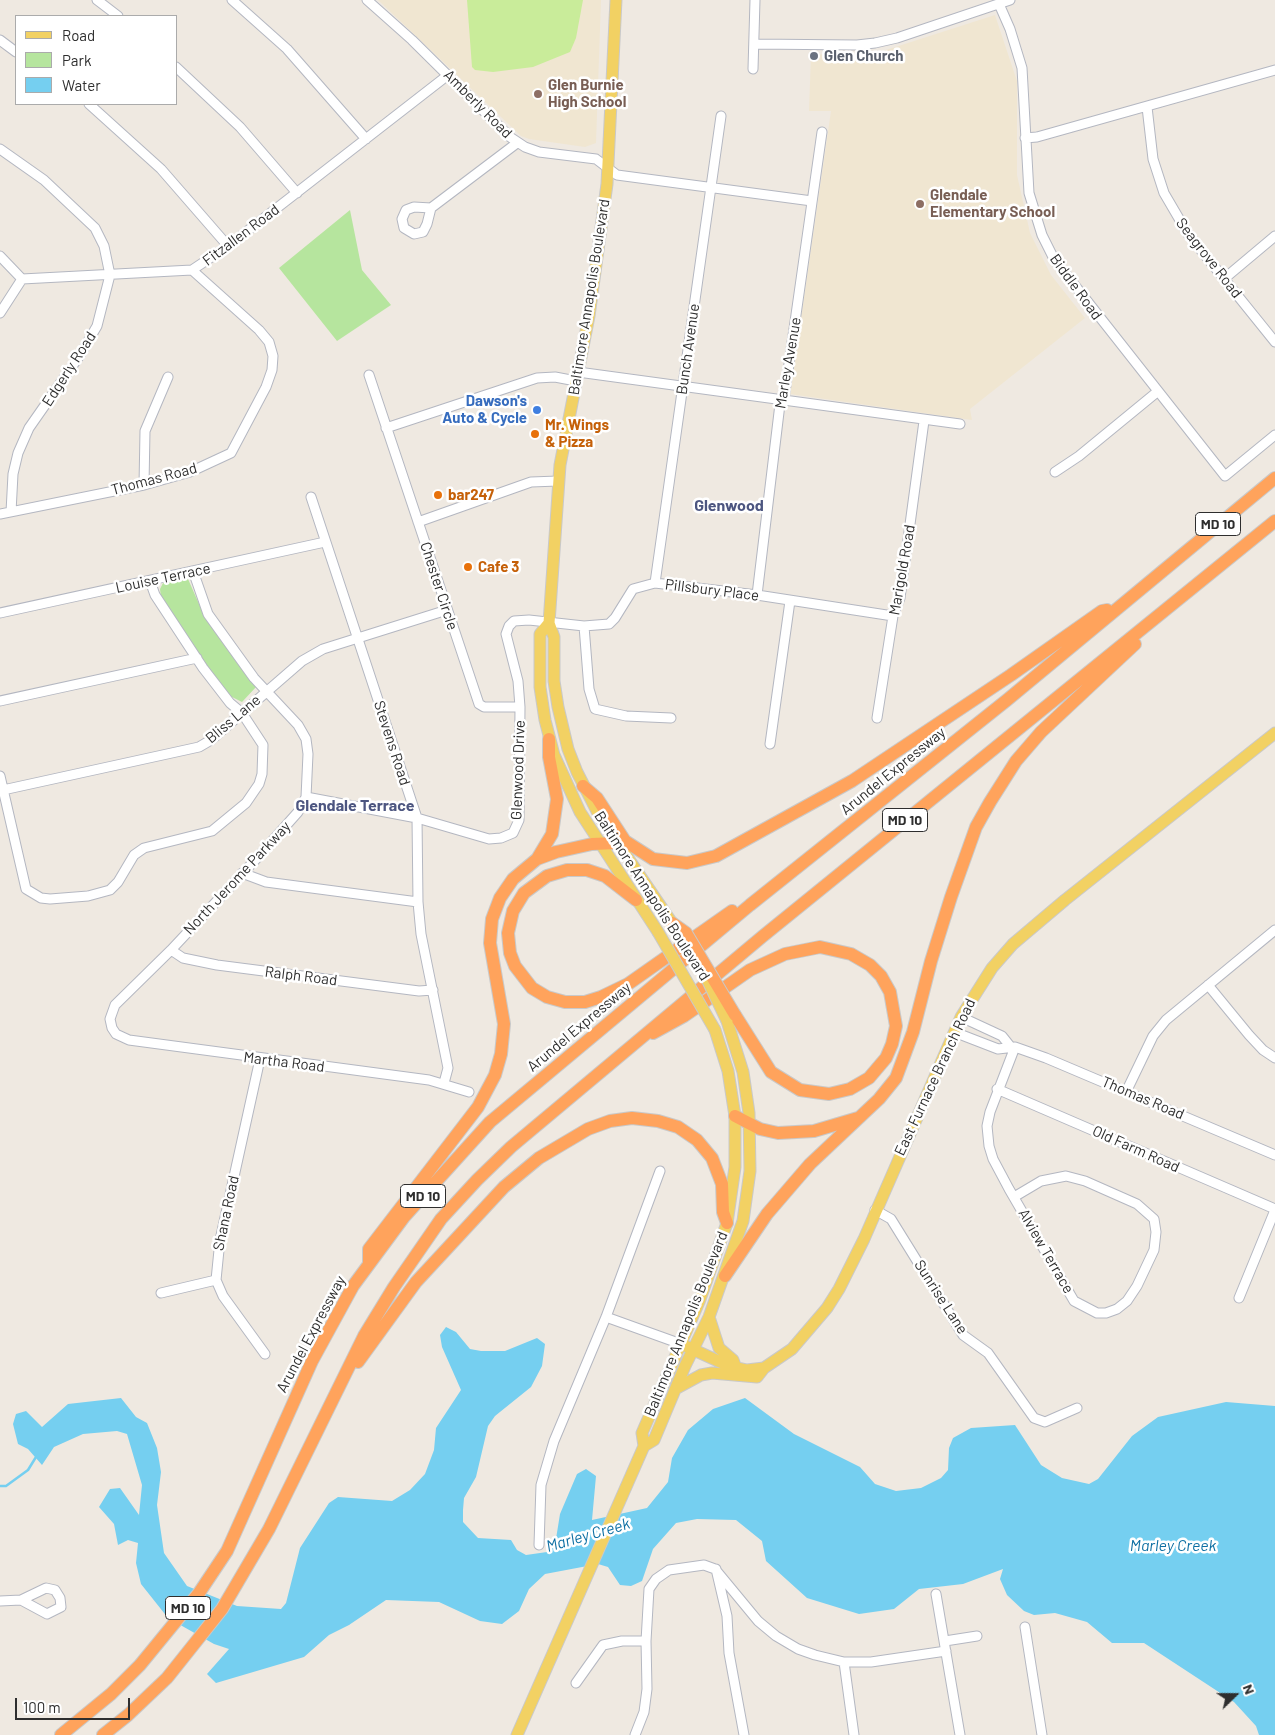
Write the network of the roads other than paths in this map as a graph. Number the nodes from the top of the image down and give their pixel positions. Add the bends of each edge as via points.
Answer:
1 (97, 0) edge
2 (232, 0) edge
3 (367, 0) edge
4 (616, 0) edge
5 (755, 0) edge
6 (1010, 0) edge
7 (999, 4) junction
8 (117, 15) edge
9 (0, 40) edge
10 (754, 44) junction
11 (15, 51) edge
12 (178, 68) edge
13 (753, 69) dead end
14 (1275, 70) edge
15 (448, 75) junction
16 (90, 105) edge
17 (1147, 107) junction
18 (721, 116) dead end
19 (822, 132) dead end
20 (1025, 138) junction
21 (366, 139) junction
22 (517, 142) junction
23 (0, 148) edge
24 (608, 168) junction
25 (711, 189) junction
26 (297, 192) junction
27 (812, 201) junction
28 (430, 208) dead end
29 (1275, 236) edge
30 (228, 246) junction
31 (0, 256) edge
32 (192, 270) junction
33 (110, 275) junction
34 (1224, 278) junction
35 (22, 279) junction
36 (0, 313) edge
37 (1275, 342) edge
38 (369, 375) dead end
39 (168, 377) dead end
40 (577, 377) junction
41 (683, 386) junction
42 (1156, 392) junction
43 (784, 399) junction
44 (924, 420) junction
45 (960, 424) dead end
46 (386, 428) junction
47 (1275, 435) edge
48 (1056, 472) dead end
49 (1275, 478) edge
50 (558, 481) junction
51 (144, 485) junction
52 (311, 497) dead end
53 (11, 512) junction
54 (0, 514) edge
55 (418, 522) junction
56 (1275, 522) edge
57 (325, 542) junction
58 (193, 571) junction
59 (150, 581) junction
60 (656, 583) junction
61 (757, 595) junction
62 (790, 601) junction
63 (1173, 604) junction
64 (1120, 607) junction
65 (447, 610) junction
66 (0, 613) edge
67 (893, 616) junction
68 (549, 623) junction
69 (584, 626) junction
70 (357, 640) junction
71 (197, 658) junction
72 (266, 691) junction
73 (0, 701) edge
74 (520, 707) junction
75 (242, 714) junction
76 (670, 718) dead end
77 (877, 718) dead end
78 (1275, 733) edge
79 (549, 739) junction
80 (770, 744) dead end
81 (0, 776) edge
82 (583, 786) junction
83 (3, 790) junction
84 (306, 798) junction
85 (417, 818) junction
86 (617, 843) junction
87 (600, 844) junction
88 (536, 860) junction
89 (242, 873) junction
90 (636, 900) junction
91 (418, 902) junction
92 (750, 905) junction
93 (672, 923) joint
94 (1275, 930) edge
95 (171, 950) junction
96 (1208, 985) junction
97 (433, 990) junction
98 (961, 1017) junction
99 (731, 1018) junction
100 (110, 1019) joint
101 (954, 1032) junction
102 (639, 1038) junction
103 (1013, 1046) junction
104 (1275, 1058) edge
105 (260, 1059) junction
106 (444, 1084) junction
107 (997, 1089) junction
108 (1127, 1090) junction
109 (469, 1092) dead end
110 (735, 1116) junction
111 (860, 1117) junction
112 (750, 1123) junction
113 (1275, 1155) edge
114 (660, 1171) dead end
115 (1014, 1197) junction
116 (876, 1210) junction
117 (1275, 1210) edge
118 (727, 1223) junction
119 (369, 1264) junction
120 (725, 1276) junction
121 (216, 1280) junction
122 (161, 1293) dead end
123 (1239, 1298) dead end
124 (606, 1317) junction
125 (709, 1318) junction
126 (680, 1344) junction
127 (692, 1351) junction
128 (265, 1354) dead end
129 (736, 1368) junction
130 (764, 1368) junction
131 (677, 1388) junction
132 (334, 1394) junction
133 (1078, 1408) dead end
134 (644, 1446) junction
135 (540, 1545) dead end
136 (716, 1569) junction
137 (936, 1594) dead end
138 (21, 1600) dead end
139 (0, 1601) edge
140 (1025, 1627) dead end
141 (977, 1636) dead end
142 (646, 1641) junction
143 (945, 1641) junction
144 (946, 1651) junction
145 (844, 1662) junction
146 (576, 1683) dead end
147 (61, 1735) edge
148 (103, 1735) edge
149 (517, 1735) edge
150 (635, 1735) edge
151 (744, 1735) edge
152 (854, 1735) edge
153 (960, 1735) edge
154 (1042, 1735) edge

1 - 8 street
2 - 21 street via 287,49
3 - 15 street, Amberly Road
4 - 24 main road, Baltimore Annapolis Boulevard
5 - 10 street
6 - 7 street
7 - 10 street via 897,38 857,46
7 - 20 street, Biddle Road via 1022,68
9 - 11 street
10 - 13 street
12 - 26 street via 240,128
14 - 17 street
15 - 21 street, Fitzallen Road
15 - 22 street, Amberly Road
16 - 30 street via 161,169
17 - 20 street
17 - 34 street, Seagrove Road via 1153,159 1164,193 1188,234
18 - 25 street, Bunch Avenue
19 - 27 street, Marley Avenue
20 - 42 street, Biddle Road via 1030,193 1042,235 1054,259
21 - 26 street, Fitzallen Road
22 - 24 street, Amberly Road via 539,152 596,159
22 - 28 street
23 - 33 street, Edgerly Road via 44,180 95,228 104,246
24 - 25 street, Amberly Road via 617,175
24 - 40 main road, Baltimore Annapolis Boulevard via 594,282
25 - 27 street, Amberly Road
25 - 41 street, Bunch Avenue
26 - 30 street, Fitzallen Road
27 - 43 street, Marley Avenue
29 - 34 street
30 - 32 street, Fitzallen Road
31 - 35 street
32 - 33 street, Fitzallen Road
32 - 51 street, Thomas Road via 264,335 273,356 272,370 230,452 190,472
33 - 35 street, Fitzallen Road
33 - 53 street, Edgerly Road via 97,326 29,428 18,453
34 - 37 street, Seagrove Road
35 - 36 street
38 - 46 street, Chester Circle
39 - 51 street via 145,431
40 - 41 street
40 - 46 street via 537,378
40 - 50 main road, Baltimore Annapolis Boulevard
41 - 43 street
41 - 60 street, Bunch Avenue
42 - 47 street, Biddle Road via 1225,476
42 - 48 street
43 - 44 street
43 - 61 street, Marley Avenue via 780,404
44 - 45 street
44 - 67 street, Marigold Road via 902,583
46 - 55 street, Chester Circle
49 - 64 highway, Arundel Expressway / MD 10
50 - 55 street via 531,482
50 - 68 main road, Baltimore Annapolis Boulevard
51 - 53 street, Thomas Road
52 - 57 street, Stevens Road
53 - 54 street, Thomas Road
55 - 65 street, Chester Circle
56 - 63 highway, MD 10
57 - 58 street, Louise Terrace
57 - 70 street, Stevens Road
58 - 59 street, Louise Terrace
58 - 72 street via 208,614
59 - 66 street, Louise Terrace
59 - 71 street via 155,595
60 - 61 street, Pillsbury Place
60 - 69 street, Pillsbury Place via 634,588 609,624
61 - 62 street, Pillsbury Place
62 - 67 street, Pillsbury Place
62 - 80 street
63 - 102 highway, MD 10
63 - 111 highway via 1041,732 1016,761 990,802 976,827 951,897 913,1032 896,1078
64 - 82 highway via 1102,611 852,781 716,856 687,863 654,859 625,841 597,798
64 - 92 highway, Arundel Expressway / MD 10
65 - 70 street, Bliss Lane
65 - 74 street, Chester Circle via 479,704 484,707
67 - 77 street, Marigold Road
68 - 69 street, Pillsbury Place
68 - 74 street, Glenwood Drive via 514,621 506,634 518,681
68 - 79 main road, Baltimore Annapolis Boulevard via 540,634 542,706
68 - 82 main road, Baltimore Annapolis Boulevard via 554,637 554,681 563,733
69 - 76 street via 589,689 595,709 626,716
70 - 72 street, Bliss Lane via 323,650 302,661
70 - 85 street, Stevens Road
71 - 73 street
71 - 75 street
72 - 75 street, Bliss Lane
72 - 84 street via 298,725 306,739
74 - 85 street, Glenwood Drive via 519,820 513,834 489,839
75 - 83 street, Bliss Lane via 199,747
75 - 83 street via 263,745 262,774 246,803 212,831 144,848 134,855 118,882 103,893 50,899 41,898 26,889
78 - 98 main road, East Furnace Branch Road via 1013,944 992,968
79 - 87 main road, Baltimore Annapolis Boulevard via 571,796
79 - 88 highway via 557,809 552,834
81 - 83 street
82 - 86 main road, Baltimore Annapolis Boulevard
84 - 85 street, Glenwood Drive
84 - 89 street, North Jerome Parkway via 298,812
85 - 91 street, Stevens Road
86 - 87 highway
86 - 93 main road, Baltimore Annapolis Boulevard
87 - 88 highway via 556,852
87 - 90 main road, Baltimore Annapolis Boulevard
88 - 119 highway via 513,879 500,898 492,919 490,943 504,1028 495,1075 478,1107 369,1249
89 - 91 street via 266,882
89 - 95 street, North Jerome Parkway
90 - 92 highway via 605,876 587,870 567,870 547,876 524,893 513,911 508,933 515,966 532,988 547,997 565,1002 585,1002 628,984 736,908
90 - 110 main road, Baltimore Annapolis Boulevard, bridge via 715,1030 728,1071
91 - 97 street, Stevens Road
92 - 119 highway, Arundel Expressway / MD 10 via 490,1122 404,1218
93 - 99 highway, bridge via 686,933
94 - 96 street
95 - 97 street, Ralph Road via 183,958 217,965 419,991
95 - 100 street, North Jerome Parkway via 115,1005
96 - 104 street via 1249,1035
96 - 108 street via 1152,1036
97 - 106 street, Stevens Road via 448,1068
98 - 101 main road, East Furnace Branch Road
98 - 103 street, Thomas Road via 1002,1036
99 - 102 highway via 771,1072 800,1090 829,1094 850,1089 869,1078 886,1058 896,1026 890,992 881,976 851,954 820,947 785,954 750,970 663,1029
99 - 112 main road, Baltimore Annapolis Boulevard
100 - 105 street, Martha Road via 116,1034 129,1040
101 - 103 street, Thomas Road via 998,1049
101 - 116 main road, East Furnace Branch Road
102 - 132 highway, MD 10 via 511,1147 441,1219 369,1328
103 - 107 street, Alview Terrace
103 - 108 street, Thomas Road
105 - 106 street, Martha Road
105 - 121 street, Shana Road via 220,1240
106 - 109 street, Martha Road
107 - 115 street, Alview Terrace via 987,1126 989,1146
107 - 117 street, Old Farm Road
108 - 113 street, Thomas Road
110 - 112 highway
110 - 118 main road, Baltimore Annapolis Boulevard via 735,1167
111 - 112 highway via 800,1133 778,1133
111 - 120 highway via 810,1164 768,1214
112 - 120 main road, Baltimore Annapolis Boulevard via 747,1195
114 - 124 street
115 - 115 street, Alview Terrace via 1041,1181 1066,1176 1137,1204 1154,1219 1154,1250 1127,1301 1106,1313 1091,1311 1074,1301
116 - 130 main road, East Furnace Branch Road via 827,1308 792,1350
116 - 133 street, Sunrise Lane via 891,1219 963,1335 988,1353 1034,1418 1045,1422
117 - 123 street
118 - 126 main road, Baltimore Annapolis Boulevard
118 - 132 highway via 723,1212 722,1184 712,1158 697,1140 678,1127 632,1118 588,1129 540,1158 504,1187 473,1219 416,1282
119 - 147 highway, Arundel Expressway / MD 10 via 353,1286 312,1361 252,1498 227,1551 210,1578 164,1638 116,1689
120 - 125 main road, Baltimore Annapolis Boulevard
121 - 122 street
121 - 128 street via 223,1296
124 - 126 street
124 - 135 street via 554,1442 541,1485
125 - 127 main road, Baltimore Annapolis Boulevard
125 - 129 main road via 718,1348 733,1360
126 - 127 main road
126 - 134 main road, Baltimore Annapolis Boulevard via 642,1434
127 - 129 main road
127 - 131 main road, Baltimore Annapolis Boulevard
129 - 130 main road
130 - 131 main road, East Furnace Branch Road via 757,1378 712,1373
131 - 134 main road, Baltimore Annapolis Boulevard via 654,1440
132 - 148 highway, MD 10 via 269,1529 234,1592 167,1678
134 - 149 main road, Baltimore Annapolis Boulevard
136 - 142 street via 704,1565 669,1570 656,1579 649,1589
136 - 145 street via 758,1621 776,1636 798,1649
136 - 151 street via 727,1616
137 - 143 street
138 - 139 street
140 - 154 street
141 - 143 street
142 - 146 street via 603,1644
142 - 150 street via 648,1664 644,1712
143 - 144 street
144 - 145 street via 871,1662
144 - 153 street
145 - 152 street

